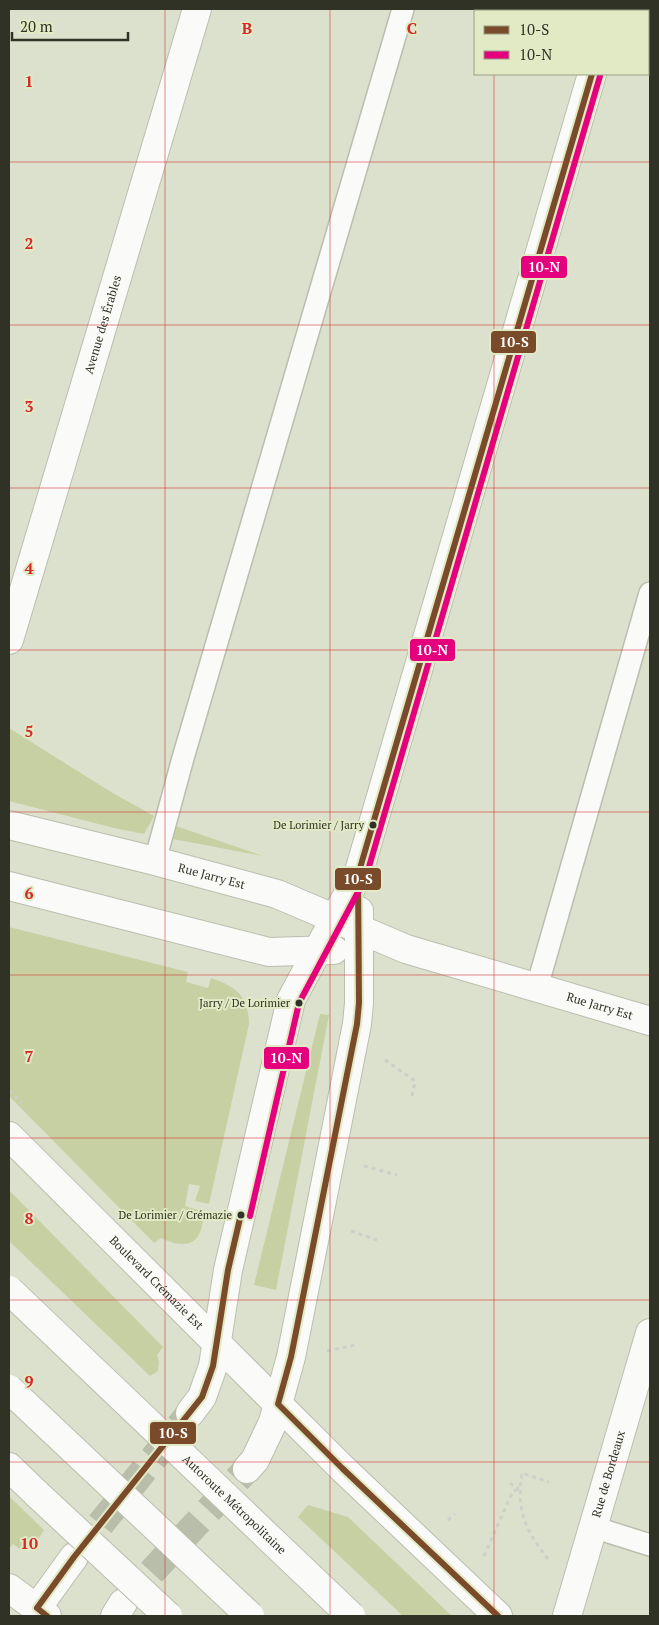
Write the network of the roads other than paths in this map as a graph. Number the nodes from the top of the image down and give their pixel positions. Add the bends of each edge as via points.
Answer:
1 (197, 9) edge
2 (403, 9) edge
3 (592, 75) edge
4 (650, 593) edge
5 (9, 640) edge
6 (9, 825) edge
7 (155, 861) junction
8 (358, 874) junction
9 (9, 886) edge
10 (334, 918) junction
11 (359, 939) junction
12 (318, 950) junction
13 (537, 987) junction
14 (650, 1021) edge
15 (9, 1136) edge
16 (9, 1290) edge
17 (650, 1333) edge
18 (217, 1344) junction
19 (9, 1389) edge
20 (278, 1404) junction
21 (190, 1414) tunnel mouth
22 (9, 1467) edge
23 (247, 1469) tunnel mouth
24 (593, 1527) junction
25 (650, 1545) edge
26 (74, 1557) tunnel mouth
27 (9, 1588) edge
28 (39, 1614) edge
29 (168, 1616) edge
30 (250, 1616) edge
31 (352, 1616) edge
32 (498, 1616) edge
33 (566, 1616) edge

1 - 5 main road, Avenue des Érables
2 - 7 lane
3 - 8 main road
4 - 13 lane
6 - 7 main road, Rue Jarry Est
7 - 10 main road, Rue Jarry Est via 277,894
8 - 10 main road
8 - 11 main road
9 - 12 main road, Rue Jarry Est via 269,952
10 - 11 main road, Rue Jarry Est
10 - 12 main road
11 - 12 main road, Rue Jarry Est
11 - 13 main road, Rue Jarry Est via 406,949
11 - 20 main road via 357,1024 291,1357
12 - 18 main road via 291,1000 228,1270
13 - 14 main road, Rue Jarry Est
15 - 18 main road, Boulevard Crémazie Est
16 - 31 main road, Autoroute Métropolitaine, bridge
17 - 24 main road, Rue de Bordeaux
18 - 20 main road, Boulevard Crémazie Est
18 - 21 main road via 208,1384
19 - 30 main road, bridge
20 - 23 main road via 264,1443
20 - 32 main road, Boulevard Crémazie Est
22 - 29 main road, bridge
24 - 25 lane
24 - 33 main road, Rue de Bordeaux
26 - 28 main road
27 - 28 main road

